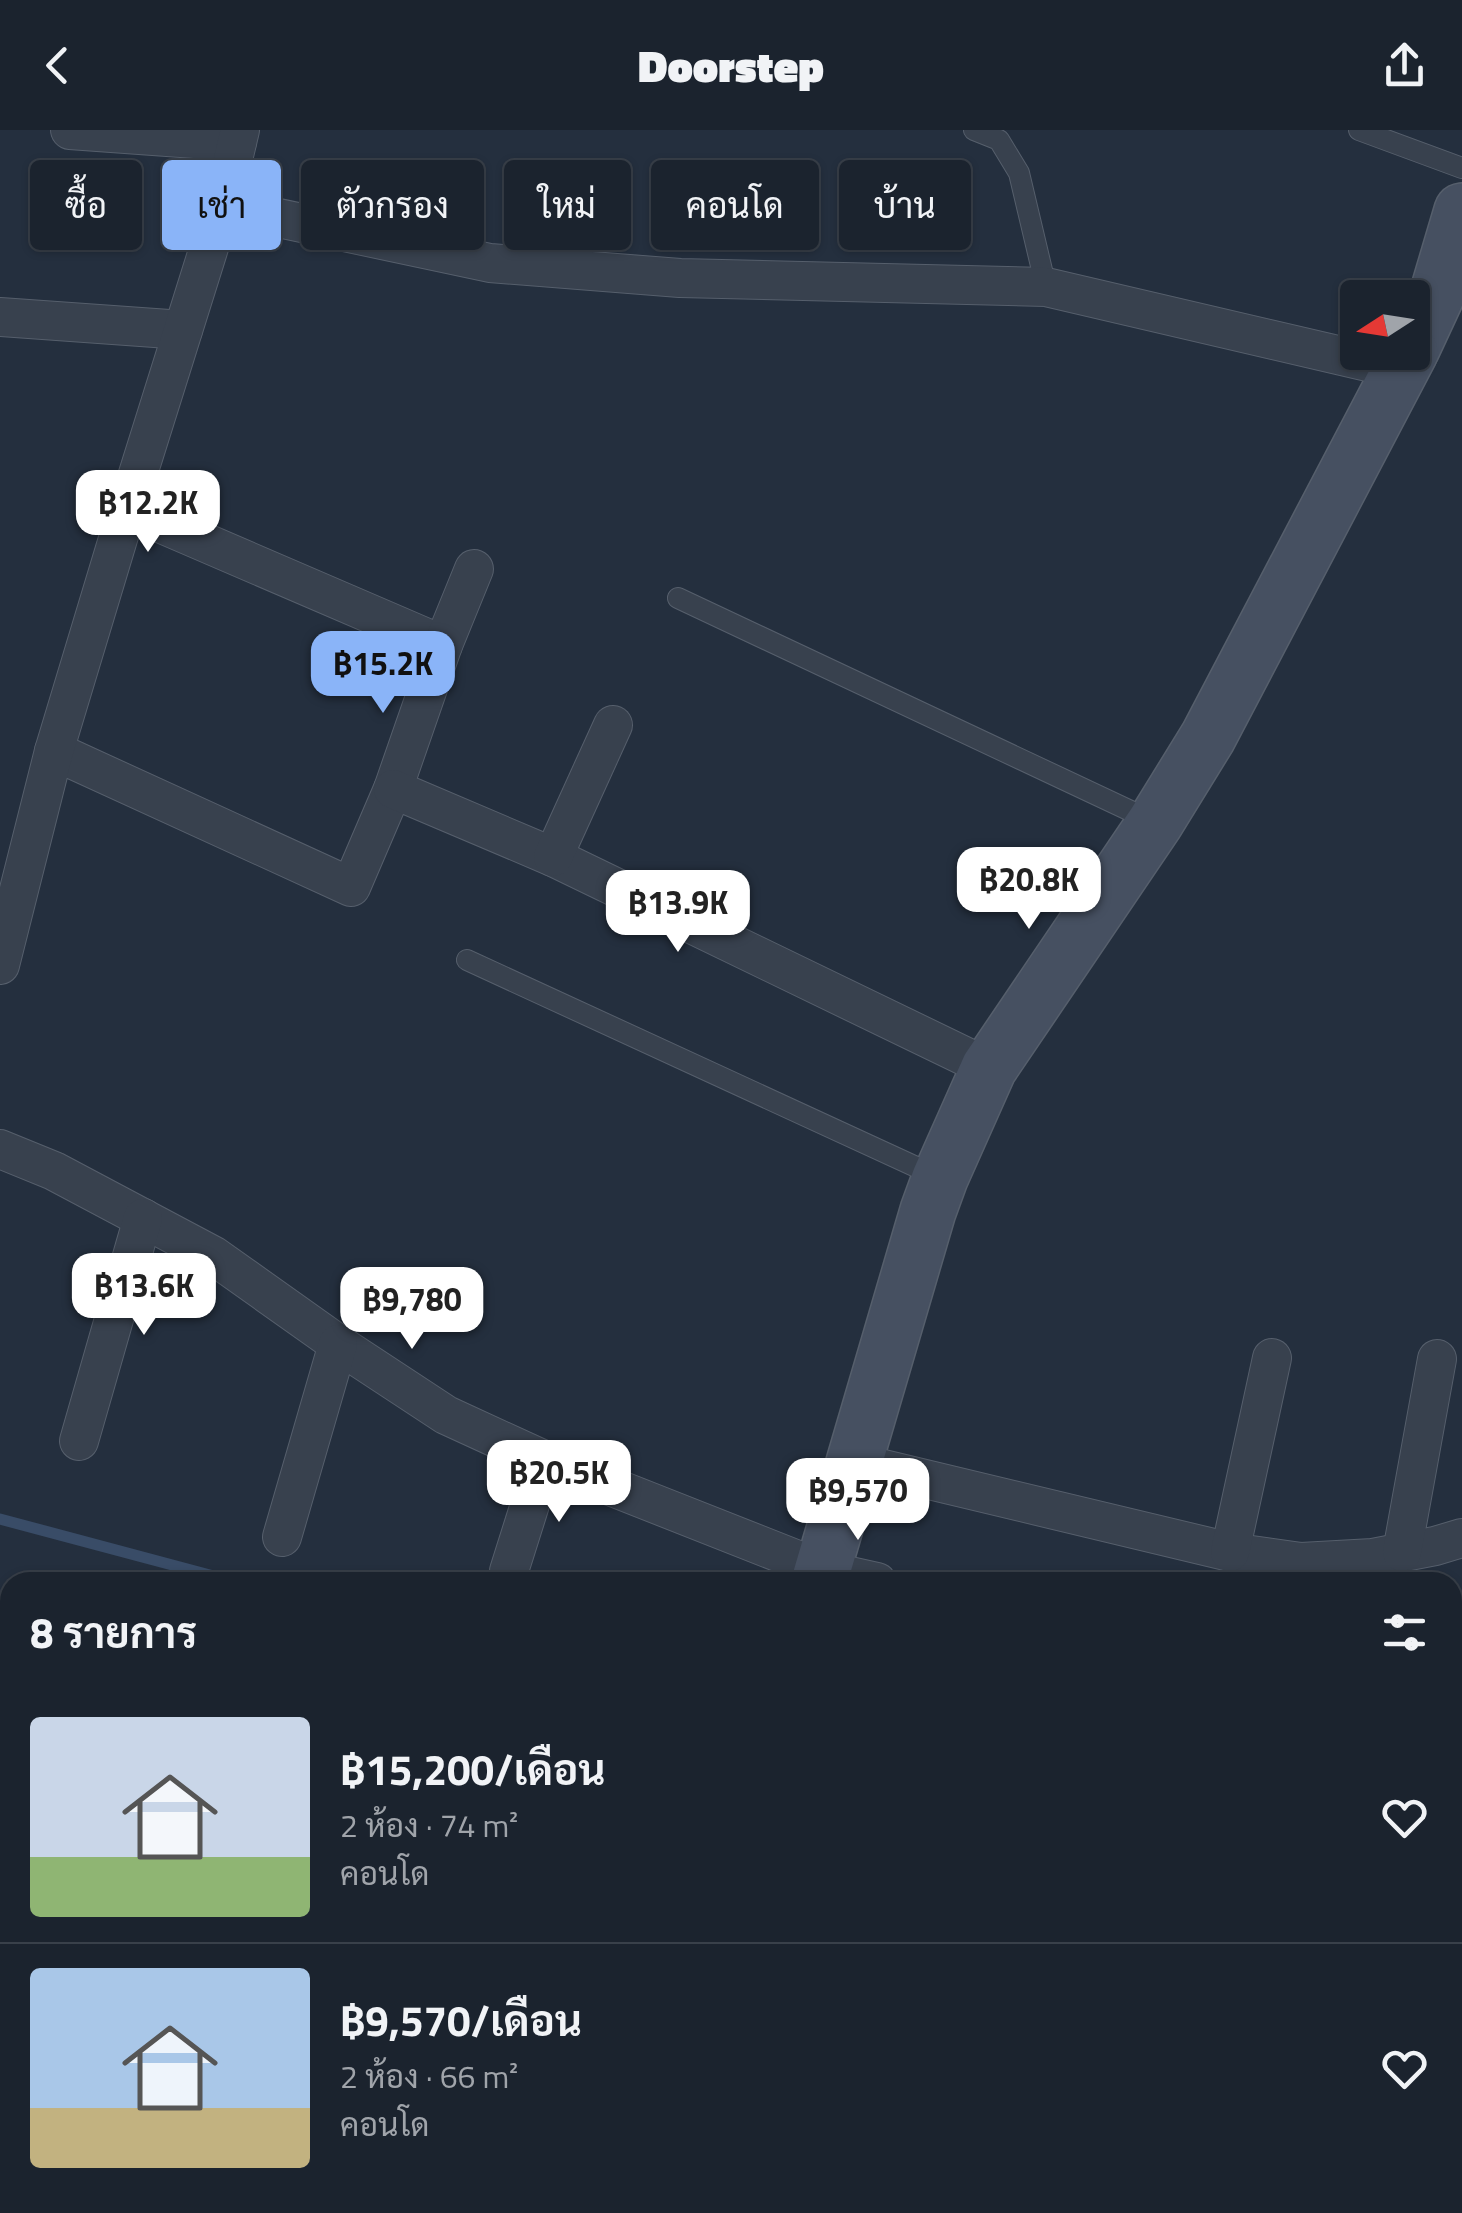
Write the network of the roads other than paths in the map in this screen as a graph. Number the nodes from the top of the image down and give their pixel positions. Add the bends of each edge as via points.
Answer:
1 (70, 130) edge
2 (974, 130) edge
3 (1359, 130) edge
4 (1002, 135) edge
5 (238, 136) edge
6 (1462, 168) edge
7 (1462, 211) edge
8 (281, 218) edge
9 (208, 250) edge
10 (1046, 287) junction
11 (1450, 294) edge
12 (0, 317) edge
13 (1430, 324) edge
14 (183, 330) junction
15 (1340, 344) edge
16 (1401, 370) edge
17 (127, 509) junction
18 (474, 569) dead end
19 (678, 598) dead end
20 (443, 646) junction
21 (613, 726) dead end
22 (54, 751) junction
23 (392, 788) junction
24 (1155, 823) junction
25 (552, 858) junction
26 (467, 960) dead end
27 (0, 965) edge
28 (989, 1068) junction
29 (0, 1149) edge
30 (940, 1178) junction
31 (143, 1218) junction
32 (338, 1344) junction
33 (1272, 1358) dead end
34 (1437, 1358) dead end
35 (79, 1441) dead end
36 (544, 1460) junction
37 (854, 1462) junction
38 (282, 1536) dead end
39 (1462, 1538) edge
40 (1230, 1552) junction
41 (1402, 1552) junction
42 (509, 1571) dead end
43 (811, 1572) edge
44 (822, 1572) edge

1 - 5 street
2 - 4 lane
3 - 6 lane
4 - 10 lane via 1019,173
7 - 11 main road
8 - 10 street via 490,262 680,278
9 - 14 street
10 - 15 street
11 - 13 main road
12 - 14 street
14 - 17 street
16 - 24 main road via 1208,737
17 - 20 street
17 - 22 street
18 - 20 street
19 - 24 lane
20 - 23 street
21 - 25 street
22 - 23 street via 351,887
22 - 27 street
23 - 25 street
24 - 28 main road
25 - 28 street
26 - 30 lane
28 - 30 main road
29 - 31 street
30 - 37 main road
31 - 32 street via 214,1256
31 - 35 street
32 - 36 street via 446,1415
32 - 38 street
33 - 40 street
34 - 41 street
36 - 42 street
36 - 43 street
37 - 40 street
37 - 44 main road
39 - 41 street
40 - 41 street via 1301,1562

